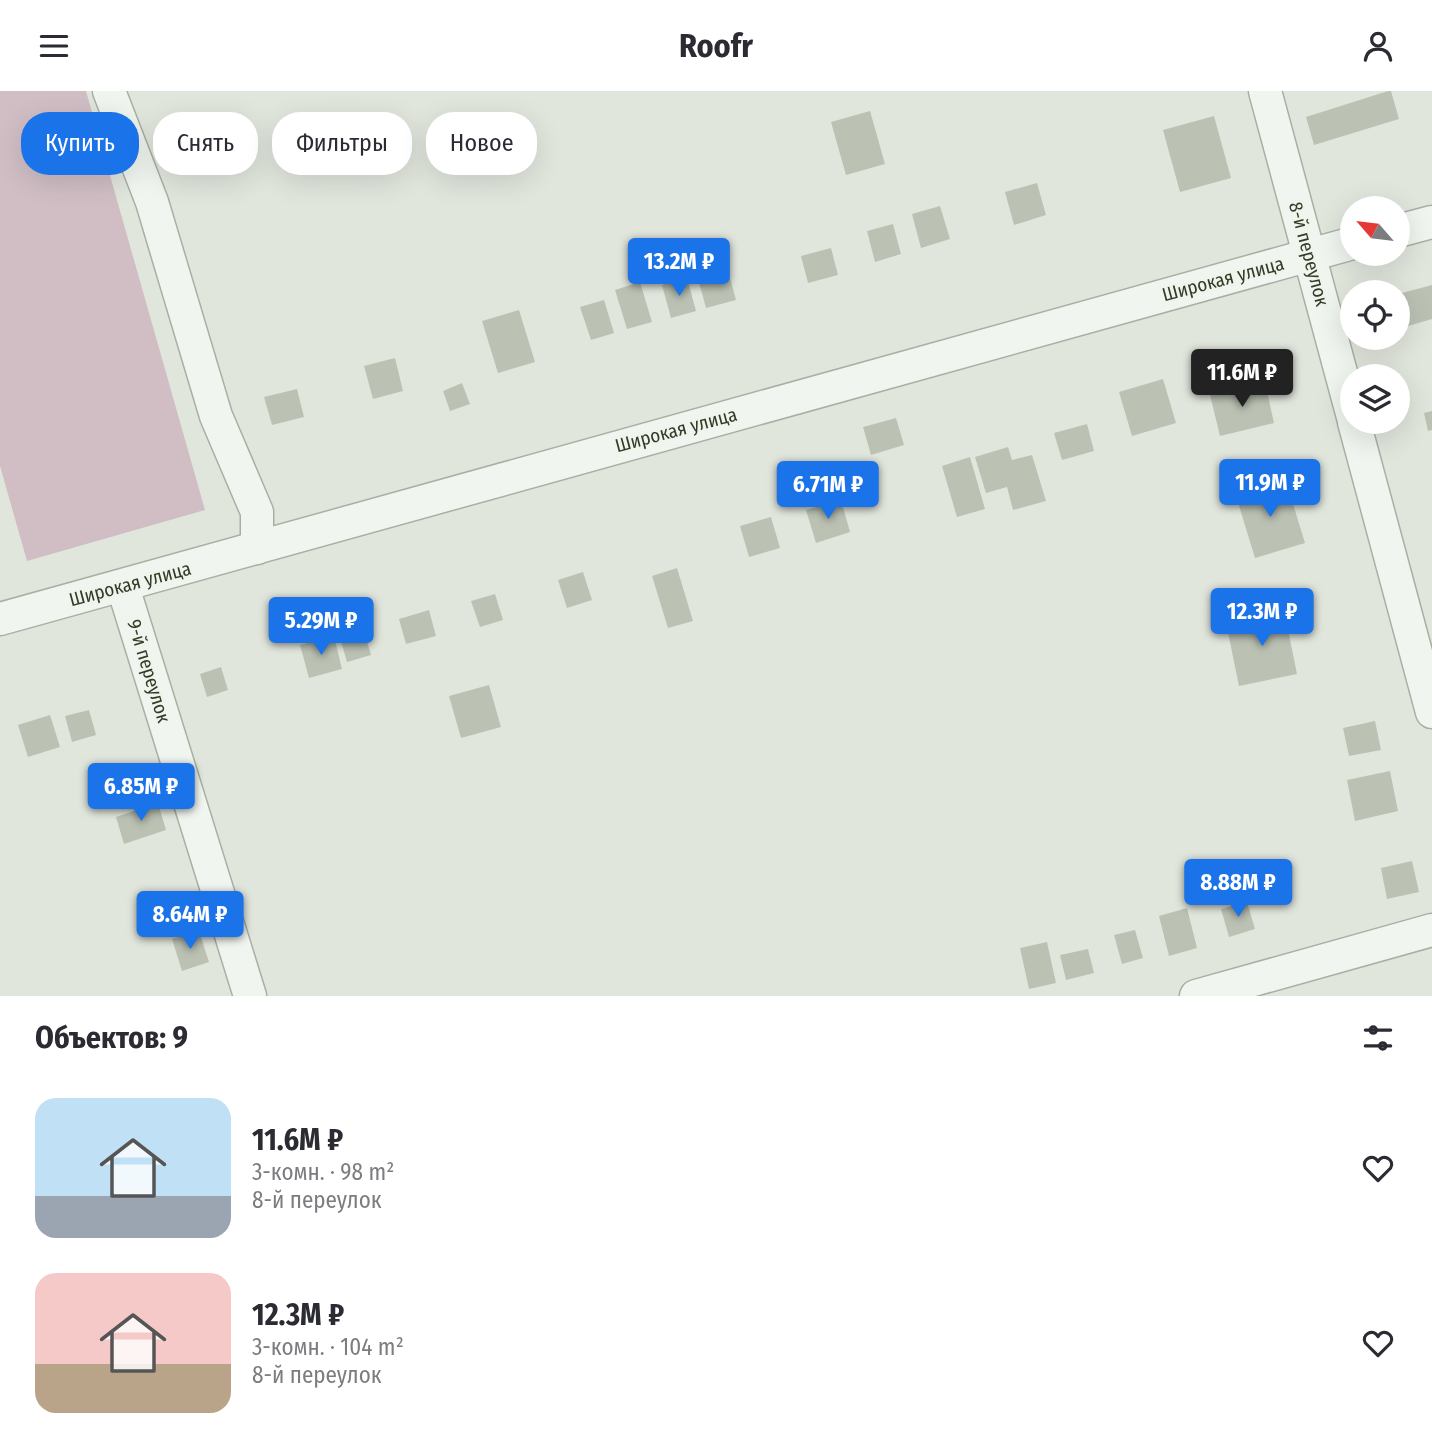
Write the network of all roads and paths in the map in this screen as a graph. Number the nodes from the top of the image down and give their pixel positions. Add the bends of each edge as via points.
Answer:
1 (109, 91) edge
2 (1265, 91) edge
3 (1432, 222) edge
4 (1410, 228) edge
5 (1340, 247) edge
6 (1310, 255) junction
7 (1340, 368) edge
8 (1357, 434) edge
9 (257, 548) junction
10 (123, 587) junction
11 (0, 619) edge
12 (1432, 712) edge
13 (1432, 930) edge
14 (250, 996) edge
15 (1196, 996) edge

1 - 9 street via 152,202 216,416 257,512
2 - 6 street, 8-й переулок
3 - 4 street
5 - 6 street, Широкая улица
6 - 7 street, 8-й переулок
6 - 9 street, Широкая улица
8 - 12 street
9 - 10 street, Широкая улица
10 - 11 street, Широкая улица
10 - 14 street, 9-й переулок
13 - 15 street

